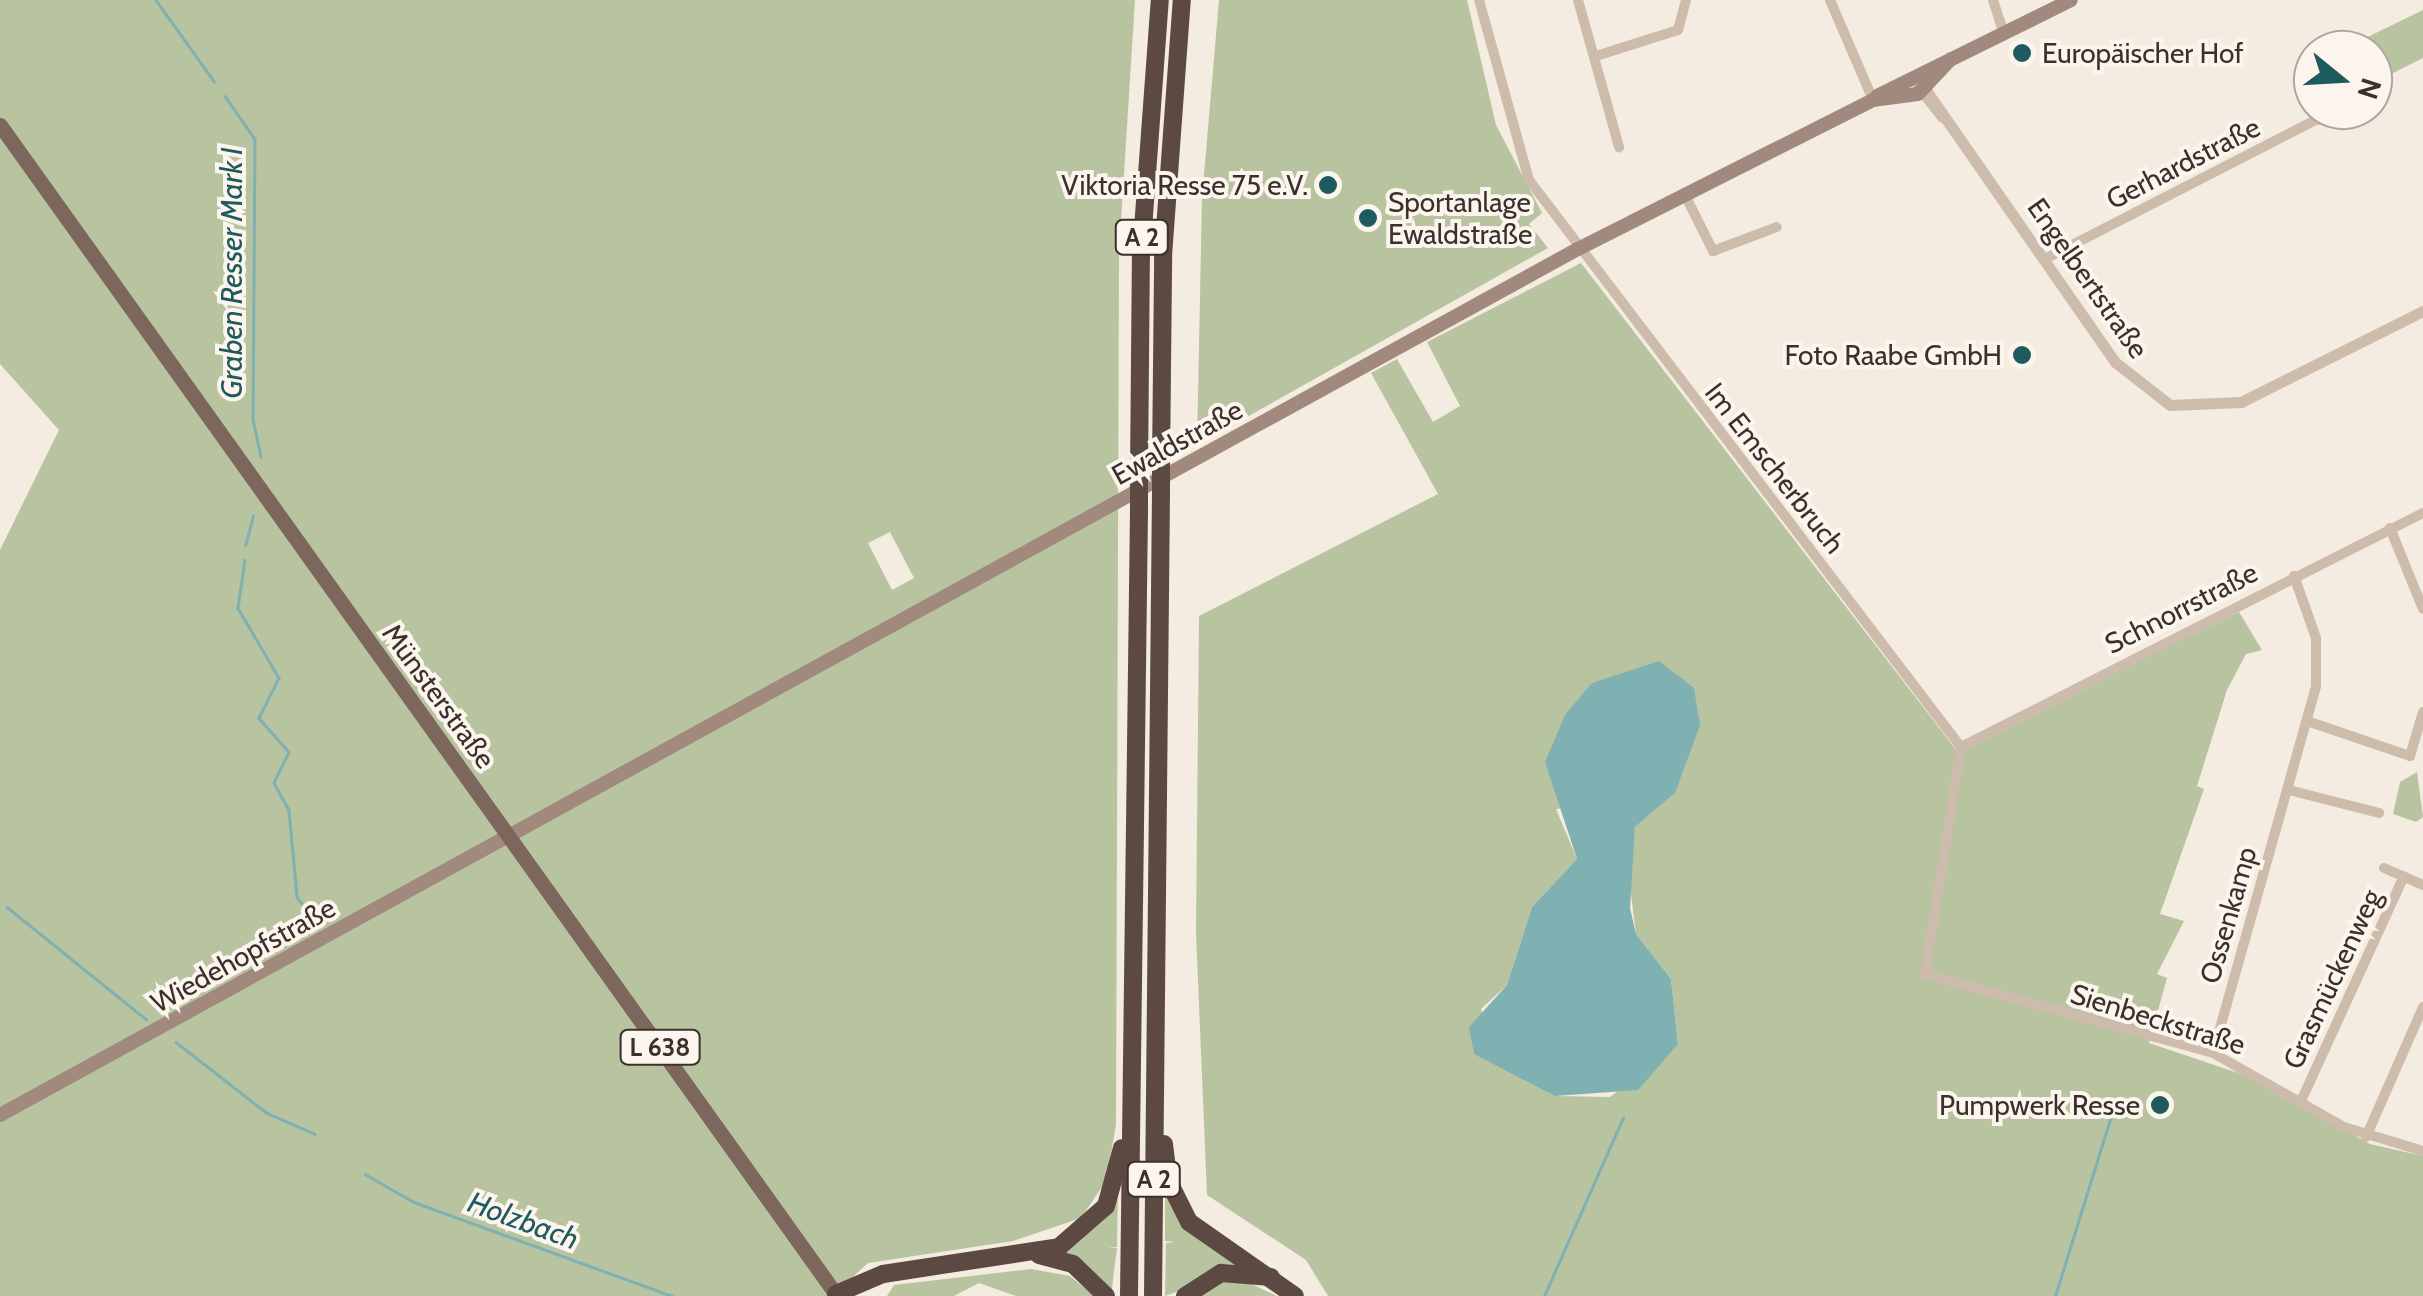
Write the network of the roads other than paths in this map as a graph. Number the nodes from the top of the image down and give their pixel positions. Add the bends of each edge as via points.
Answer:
1 (1160, 0) edge
2 (1182, 0) edge
3 (1479, 0) edge
4 (1578, 0) edge
5 (1686, 0) edge
6 (1830, 0) edge
7 (1993, 0) edge
8 (2071, 0) edge
9 (2004, 32) junction
10 (1596, 56) junction
11 (1921, 87) junction
12 (1873, 100) junction
13 (0, 125) edge
14 (2296, 130) edge
15 (1619, 147) dead end
16 (1684, 193) junction
17 (1777, 227) dead end
18 (1578, 249) junction
19 (2044, 259) junction
20 (2423, 311) edge
21 (2423, 513) edge
22 (2390, 528) junction
23 (2294, 576) junction
24 (2423, 609) edge
25 (2423, 712) edge
26 (2307, 721) junction
27 (1961, 747) junction
28 (2288, 790) junction
29 (2379, 813) dead end
30 (510, 838) junction
31 (2384, 868) dead end
32 (2404, 876) junction
33 (2423, 885) edge
34 (2423, 1007) edge
35 (2410, 1034) junction
36 (2423, 1039) edge
37 (2213, 1054) junction
38 (1155, 1062) junction
39 (1132, 1093) junction
40 (2301, 1101) junction
41 (0, 1115) edge
42 (2366, 1137) junction
43 (2423, 1151) edge
44 (1028, 1255) junction
45 (921, 1270) junction
46 (880, 1288) edge
47 (1289, 1289) edge
48 (836, 1295) edge
49 (858, 1296) edge
50 (1106, 1296) edge
51 (1129, 1296) edge
52 (1152, 1296) edge
53 (1185, 1296) edge

1 - 39 highway, A 2, bridge via 1141,256
2 - 38 highway, A 2, bridge via 1163,256
3 - 18 street, Im Emscherbruch via 1511,138
4 - 10 street
5 - 10 street via 1678,30
6 - 12 street
7 - 9 street
8 - 9 main road
9 - 11 main road via 1950,59
10 - 15 street
11 - 12 main road, Ewaldstraße
11 - 19 street, Engelbertstraße
12 - 16 main road, Ewaldstraße
13 - 30 main road, Münsterstraße / L 638
14 - 19 street, Gerhardstraße
16 - 17 street via 1714,250
16 - 18 main road, Ewaldstraße
18 - 27 street, Im Emscherbruch
18 - 30 main road, Ewaldstraße
19 - 20 street, Engelbertstraße via 2130,381 2189,409 2241,402
21 - 22 street, Schnorrstraße
22 - 23 street, Schnorrstraße
22 - 24 street
23 - 26 street, Ossenkamp via 2316,638
23 - 27 street, Schnorrstraße
25 - 26 street via 2410,756
26 - 28 street, Ossenkamp
27 - 37 street, Sienbeckstraße via 1924,974
28 - 29 street
28 - 37 street, Ossenkamp
30 - 41 main road, Wiedehopfstraße
30 - 48 main road, Münsterstraße / L 638
31 - 32 street, Grasmückenweg
32 - 33 street, Grasmückenweg
32 - 40 street, Grasmückenweg
34 - 35 street
35 - 36 street
35 - 42 street
37 - 40 street, Sienbeckstraße
38 - 47 highway via 1180,1209 1208,1238
38 - 52 highway, A 2
39 - 44 highway via 1106,1206 1073,1240
39 - 51 highway, A 2
40 - 42 street, Sienbeckstraße
42 - 43 street, Sienbeckstraße
44 - 45 highway
44 - 50 highway via 1073,1264
45 - 46 highway
45 - 48 highway
46 - 49 highway
47 - 53 highway via 1237,1270

